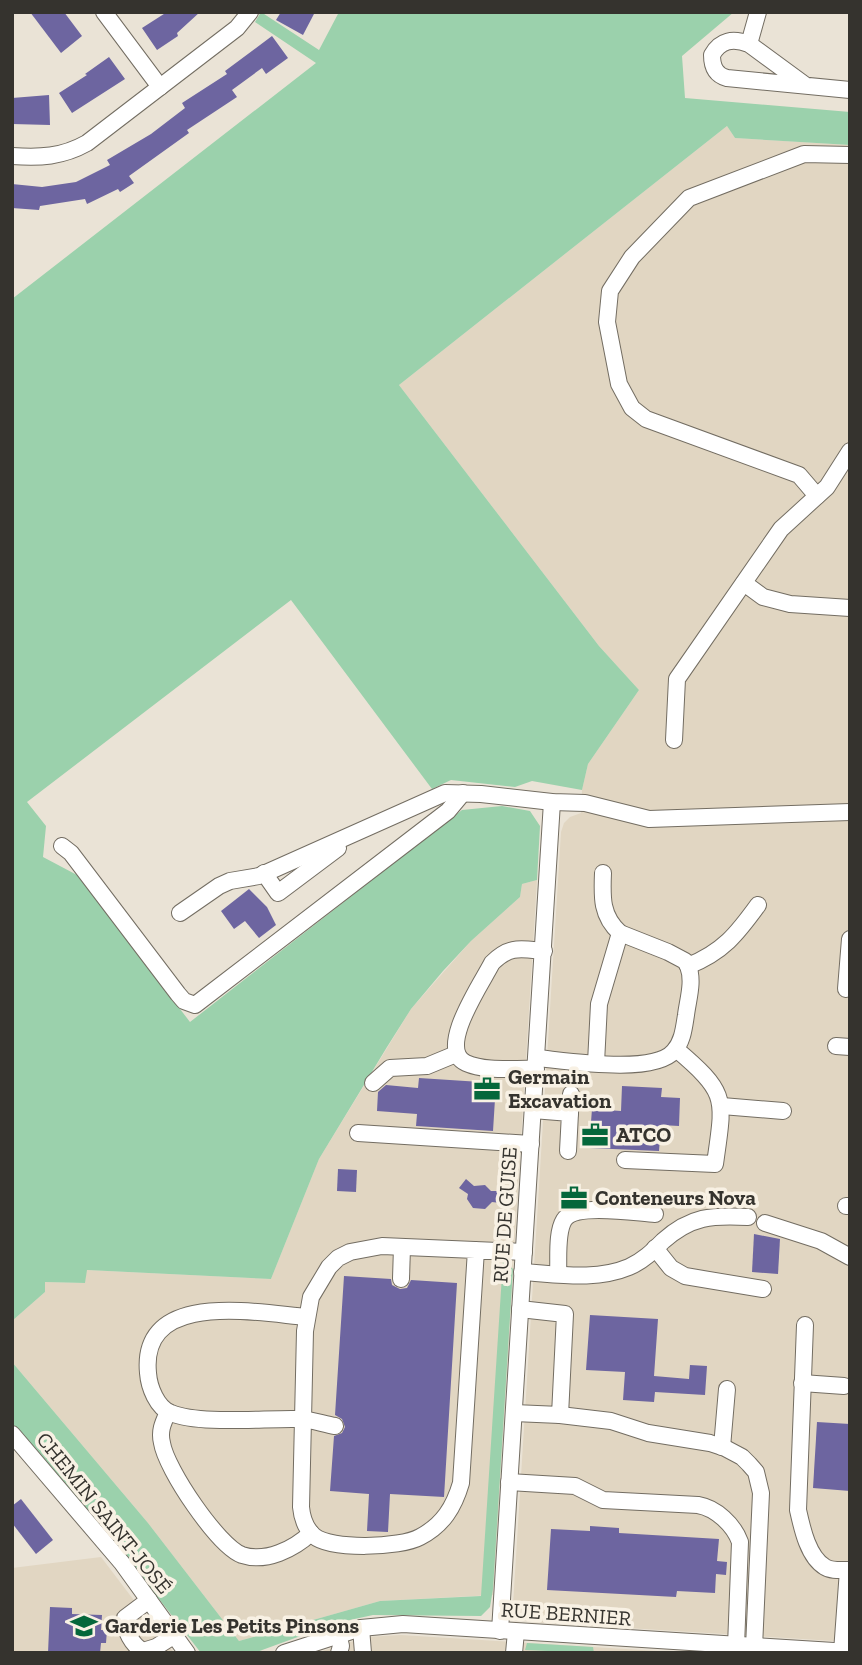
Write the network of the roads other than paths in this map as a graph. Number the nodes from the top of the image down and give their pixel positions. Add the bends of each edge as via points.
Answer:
1 (104, 12) edge
2 (250, 12) edge
3 (758, 12) edge
4 (749, 44) junction
5 (805, 85) junction
6 (160, 87) junction
7 (850, 90) edge
8 (850, 155) edge
9 (12, 156) edge
10 (850, 451) edge
11 (817, 496) junction
12 (744, 583) junction
13 (850, 608) edge
14 (674, 740) dead end
15 (463, 793) junction
16 (552, 802) junction
17 (850, 812) edge
18 (363, 829) junction
19 (62, 846) dead end
20 (264, 873) junction
21 (603, 873) dead end
22 (758, 905) dead end
23 (180, 913) dead end
24 (620, 933) junction
25 (850, 939) edge
26 (544, 951) junction
27 (688, 966) junction
28 (846, 989) dead end
29 (676, 1049) junction
30 (460, 1058) junction
31 (536, 1063) junction
32 (596, 1063) junction
33 (463, 1081) dead end
34 (373, 1083) dead end
35 (571, 1094) dead end
36 (722, 1106) junction
37 (533, 1110) junction
38 (783, 1111) dead end
39 (570, 1113) junction
40 (358, 1133) dead end
41 (531, 1144) junction
42 (568, 1151) dead end
43 (625, 1160) dead end
44 (655, 1214) dead end
45 (748, 1217) dead end
46 (765, 1223) dead end
47 (402, 1247) junction
48 (655, 1248) junction
49 (476, 1250) junction
50 (524, 1252) junction
51 (850, 1257) edge
52 (522, 1272) junction
53 (558, 1274) junction
54 (401, 1279) dead end
55 (763, 1289) dead end
56 (520, 1309) junction
57 (307, 1317) junction
58 (805, 1325) dead end
59 (802, 1383) junction
60 (844, 1386) dead end
61 (727, 1389) dead end
62 (168, 1412) junction
63 (514, 1413) junction
64 (560, 1415) junction
65 (302, 1419) junction
66 (335, 1426) dead end
67 (12, 1434) edge
68 (722, 1447) junction
69 (509, 1482) junction
70 (311, 1533) junction
71 (849, 1570) edge
72 (149, 1600) junction
73 (361, 1628) junction
74 (508, 1631) junction
75 (338, 1634) junction
76 (175, 1635) junction
77 (605, 1645) edge
78 (736, 1646) junction
79 (754, 1647) junction
80 (784, 1651) edge
81 (846, 1652) edge
82 (187, 1653) edge
83 (284, 1653) edge
84 (339, 1653) edge
85 (363, 1653) edge
86 (513, 1653) edge

1 - 6 street
2 - 6 street via 237,28
3 - 4 street
4 - 5 street
4 - 5 street via 731,41 717,47 712,62 718,73 727,78
5 - 7 street
6 - 9 street via 75,150 47,158
8 - 11 street via 804,154 689,198 632,257 610,291 607,322 617,377 637,413 799,475
10 - 11 street via 834,479
11 - 12 street via 781,529
12 - 13 street via 764,597 790,604
12 - 14 street via 677,679
15 - 16 street
15 - 18 street via 439,795
15 - 19 street via 448,811 195,1005 178,994
16 - 17 street via 585,803 657,819
16 - 26 street, RUE DE GUISE
18 - 20 street
18 - 20 street via 278,893
20 - 23 street via 219,886
21 - 24 street via 604,911
22 - 27 street via 720,950
24 - 27 street via 668,952
24 - 32 street via 600,997
25 - 28 street
26 - 30 street via 514,949 492,963 456,1035 454,1047
26 - 31 street, RUE DE GUISE
27 - 29 street via 690,985
29 - 32 street via 651,1064
29 - 36 street via 711,1082
30 - 31 street via 477,1066
30 - 33 street
30 - 34 street via 437,1071 427,1066 395,1066
31 - 32 street
31 - 37 street, RUE DE GUISE
35 - 39 street
36 - 38 street
36 - 43 street via 715,1164
37 - 39 street
37 - 41 street, RUE DE GUISE
39 - 42 street
40 - 41 street
41 - 50 street, RUE DE GUISE
44 - 53 street via 581,1210 568,1216 561,1227
45 - 48 street via 721,1215 690,1221
46 - 51 street via 821,1241
47 - 49 street
47 - 54 street
47 - 57 street via 362,1248 338,1258 317,1285
48 - 53 street via 620,1270
48 - 55 street via 671,1268 685,1276
49 - 50 street
49 - 70 street via 461,1483 452,1509 419,1537 400,1544 332,1543
50 - 52 street, RUE DE GUISE
52 - 53 street
52 - 56 street, RUE DE GUISE
56 - 63 street, RUE DE GUISE
56 - 64 street via 565,1314
57 - 62 street via 223,1310 192,1314 167,1325 153,1342 148,1372 155,1398
57 - 65 street
58 - 59 street
59 - 60 street
59 - 71 street via 800,1518 823,1566
61 - 68 street
62 - 65 street via 198,1419
62 - 70 street via 160,1434 166,1458 230,1548 249,1557 275,1555
63 - 64 street
63 - 69 street, RUE DE GUISE
64 - 68 street via 611,1421
65 - 66 street
65 - 70 street via 301,1507
67 - 72 street, CHEMIN SAINT-JOSÉ
68 - 79 street via 742,1457 756,1472 761,1493
69 - 74 street, RUE DE GUISE
69 - 78 street via 575,1486 603,1500 706,1506 721,1516 740,1542
71 - 81 street
72 - 76 street, CHEMIN SAINT-JOSÉ
72 - 76 street via 125,1618 137,1647 152,1649
73 - 74 street, RUE BERNIER via 403,1624
73 - 75 street, RUE BERNIER
73 - 85 street
74 - 77 street, RUE BERNIER
74 - 86 street, RUE DE GUISE
75 - 83 street, RUE BERNIER
75 - 84 street
76 - 82 street, CHEMIN SAINT-JOSÉ
77 - 78 street, RUE BERNIER
78 - 79 street, RUE BERNIER
79 - 80 street, RUE BERNIER
80 - 81 street, RUE BERNIER

